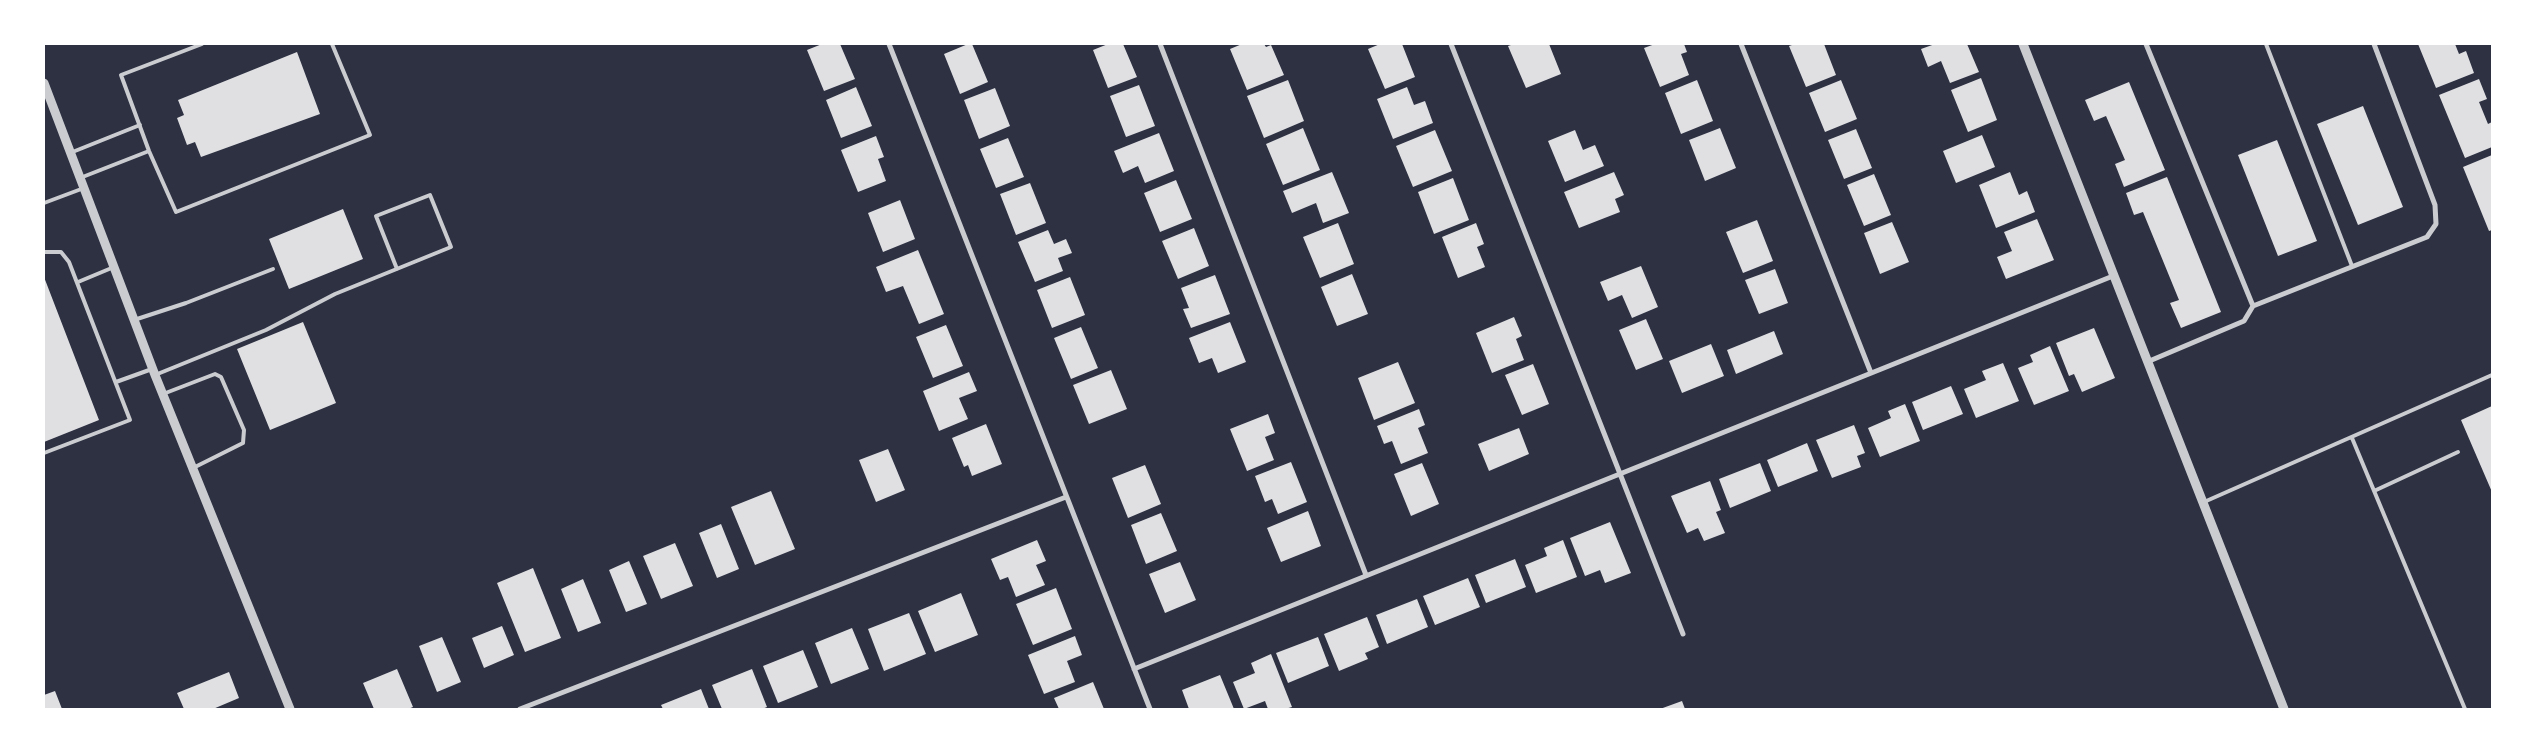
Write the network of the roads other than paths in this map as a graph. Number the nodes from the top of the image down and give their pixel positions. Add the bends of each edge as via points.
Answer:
1 (202, 44) edge
2 (332, 44) edge
3 (889, 44) edge
4 (1160, 44) edge
5 (1451, 44) edge
6 (1741, 44) edge
7 (2023, 44) edge
8 (2146, 44) edge
9 (2266, 44) edge
10 (2374, 44) edge
11 (44, 83) edge
12 (140, 126) junction
13 (149, 151) junction
14 (70, 153) junction
15 (80, 178) junction
16 (84, 188) junction
17 (44, 203) edge
18 (44, 252) edge
19 (2352, 266) junction
20 (114, 267) junction
21 (273, 269) dead end
22 (397, 269) junction
23 (2113, 276) junction
24 (78, 282) junction
25 (2253, 306) junction
26 (134, 320) junction
27 (2147, 362) junction
28 (154, 372) junction
29 (1871, 373) junction
30 (2492, 376) edge
31 (116, 382) junction
32 (164, 394) junction
33 (2352, 438) junction
34 (2458, 452) dead end
35 (44, 453) edge
36 (193, 468) junction
37 (1620, 474) junction
38 (2374, 491) junction
39 (1066, 497) junction
40 (2202, 503) junction
41 (1366, 575) junction
42 (1683, 634) dead end
43 (1134, 669) junction
44 (290, 709) edge
45 (520, 709) edge
46 (1150, 709) edge
47 (2284, 709) edge
48 (2465, 709) edge

1 - 12 lane via 121,75
2 - 13 lane via 370,135 176,212
3 - 39 street
4 - 41 street
5 - 37 street
6 - 29 street
7 - 23 street
8 - 25 street
9 - 19 lane
10 - 19 street via 2435,205 2436,224 2427,237
11 - 14 street
12 - 13 lane
12 - 14 lane
13 - 15 lane
14 - 15 street
15 - 16 street
16 - 17 lane
16 - 20 street
18 - 24 lane via 61,252
19 - 25 street
20 - 24 lane
20 - 26 street
21 - 26 lane
22 - 22 lane via 451,247 430,195 376,216
22 - 28 lane via 335,294 266,330
23 - 27 street
23 - 29 street
24 - 31 lane
25 - 27 street via 2244,320
26 - 28 street
27 - 40 street
28 - 31 lane
28 - 32 street
29 - 37 street
30 - 33 lane
31 - 35 lane via 130,420
32 - 36 street
32 - 36 lane via 215,374 221,377 244,430 243,443
33 - 38 lane
33 - 40 lane
34 - 38 lane
36 - 44 street
37 - 41 street
37 - 42 street
38 - 48 lane
39 - 43 street
39 - 45 street
40 - 47 street
41 - 43 street
43 - 46 street

